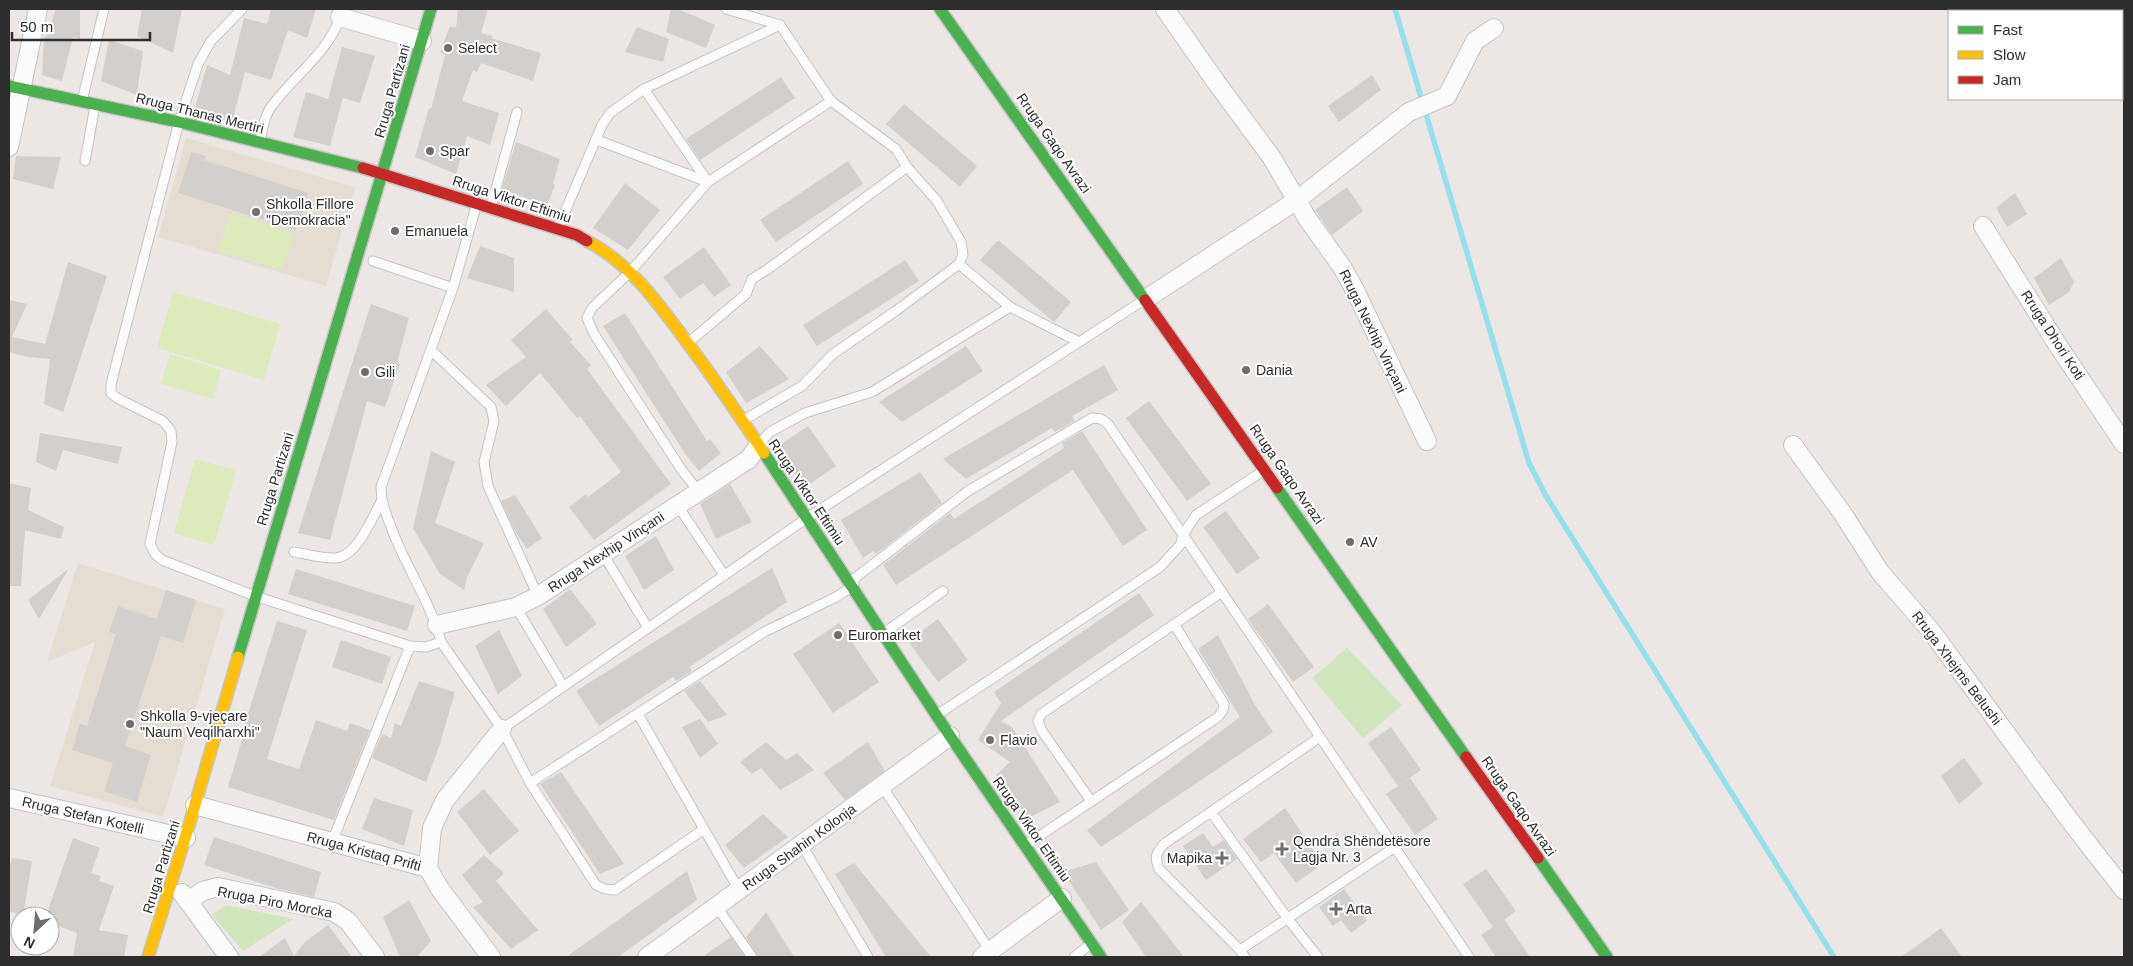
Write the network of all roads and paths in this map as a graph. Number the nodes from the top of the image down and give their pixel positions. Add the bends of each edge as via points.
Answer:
1 (38, 9) edge
2 (104, 9) edge
3 (242, 9) edge
4 (431, 9) edge
5 (726, 9) edge
6 (940, 9) edge
7 (1165, 9) edge
8 (342, 13) edge
9 (780, 25) junction
10 (1494, 28) dead end
11 (422, 41) junction
12 (15, 87) edge
13 (644, 89) junction
14 (82, 100) junction
15 (831, 101) junction
16 (95, 103) junction
17 (517, 112) dead end
18 (179, 122) junction
19 (597, 140) junction
20 (260, 143) junction
21 (9, 148) edge
22 (85, 161) dead end
23 (907, 168) junction
24 (384, 173) junction
25 (708, 182) junction
26 (1297, 200) junction
27 (478, 203) junction
28 (490, 207) junction
29 (1984, 226) dead end
30 (558, 229) junction
31 (373, 261) dead end
32 (959, 264) junction
33 (630, 272) junction
34 (454, 288) junction
35 (1146, 299) junction
36 (1010, 307) junction
37 (1079, 342) junction
38 (688, 343) junction
39 (432, 352) junction
40 (742, 421) junction
41 (1427, 441) dead end
42 (2124, 444) edge
43 (1793, 445) dead end
44 (758, 446) junction
45 (1265, 469) junction
46 (699, 492) junction
47 (381, 502) junction
48 (678, 506) junction
49 (807, 518) junction
50 (1183, 535) junction
51 (294, 552) dead end
52 (603, 554) junction
53 (724, 575) junction
54 (853, 586) junction
55 (943, 591) dead end
56 (1222, 592) junction
57 (256, 596) junction
58 (538, 596) junction
59 (516, 607) junction
60 (1174, 624) junction
61 (437, 625) junction
62 (648, 628) junction
63 (883, 633) junction
64 (441, 642) junction
65 (410, 646) junction
66 (563, 686) junction
67 (638, 714) junction
68 (936, 715) junction
69 (502, 729) junction
70 (950, 736) junction
71 (1320, 736) junction
72 (530, 783) junction
73 (882, 786) junction
74 (9, 798) edge
75 (1091, 801) junction
76 (195, 805) junction
77 (1211, 812) junction
78 (704, 829) junction
79 (186, 838) junction
80 (332, 842) junction
81 (802, 845) junction
82 (1026, 845) junction
83 (1395, 847) junction
84 (428, 868) junction
85 (173, 881) junction
86 (739, 890) junction
87 (2124, 890) edge
88 (1062, 898) junction
89 (188, 901) junction
90 (717, 907) junction
91 (1288, 919) junction
92 (1092, 943) junction
93 (986, 954) edge
94 (1243, 954) edge
95 (148, 957) edge
96 (229, 957) edge
97 (375, 957) edge
98 (491, 957) edge
99 (648, 957) edge
100 (752, 957) edge
101 (868, 957) edge
102 (1074, 957) edge
103 (1101, 957) edge
104 (1318, 957) edge
105 (1469, 957) edge
106 (1607, 957) edge

1 - 12 street
2 - 14 lane
3 - 18 lane via 203,52
4 - 11 street, Rruga Partizani
5 - 9 lane
6 - 35 street, Rruga Gaqo Avrazi
7 - 26 street, Rruga Nexhip Vinçani via 1272,158
8 - 11 street
8 - 20 lane via 324,48 271,107 264,120
9 - 13 lane
9 - 15 lane
10 - 26 street via 1475,41 1448,96 1408,112
11 - 24 street, Rruga Partizani
12 - 14 street, Rruga Thanas Mertiri
12 - 21 street
13 - 19 lane via 610,112
13 - 25 lane
14 - 16 street, Rruga Thanas Mertiri
15 - 23 lane via 896,149
15 - 25 lane
16 - 18 street, Rruga Thanas Mertiri
16 - 22 lane
17 - 28 lane
18 - 20 street, Rruga Thanas Mertiri
18 - 57 lane via 111,393 163,421 171,431 172,442 150,544 155,554 162,560
19 - 25 lane
19 - 30 lane
20 - 24 street, Rruga Thanas Mertiri
23 - 32 lane via 937,201 961,242 963,255
23 - 38 lane via 752,279 746,294
24 - 27 street, Rruga Viktor Eftimiu
24 - 57 street, Rruga Partizani
25 - 33 lane
26 - 35 street
26 - 41 street, Rruga Nexhip Vinçani via 1355,290
27 - 28 street, Rruga Viktor Eftimiu
27 - 34 lane
28 - 30 street, Rruga Viktor Eftimiu
29 - 42 street, Rruga Dhori Koti
30 - 33 street, Rruga Viktor Eftimiu via 608,252
31 - 34 lane
32 - 36 lane
32 - 40 lane via 833,354 802,386
33 - 38 street, Rruga Viktor Eftimiu
33 - 46 lane via 592,308 587,318 594,334
34 - 39 lane
35 - 37 lane
35 - 45 street, Rruga Gaqo Avrazi
36 - 37 lane
36 - 44 lane via 872,392 805,413 770,432
37 - 49 lane
38 - 40 street, Rruga Viktor Eftimiu
39 - 47 lane via 381,487
39 - 58 lane via 491,407 494,421 484,462 488,486
40 - 44 street, Rruga Viktor Eftimiu
43 - 87 street, Rruga Xhejms Belushi via 1880,572 1932,632
44 - 46 street, Rruga Nexhip Vinçani via 749,459
44 - 49 street, Rruga Viktor Eftimiu
45 - 50 lane via 1196,515
45 - 106 street, Rruga Gaqo Avrazi
46 - 48 street, Rruga Nexhip Vinçani
47 - 51 lane via 355,548 346,554 337,558
47 - 61 lane via 403,557
48 - 52 street, Rruga Nexhip Vinçani
48 - 53 lane
49 - 53 lane
49 - 54 street, Rruga Viktor Eftimiu
50 - 54 lane via 1108,424 1092,418 968,491 855,578
50 - 56 lane
50 - 68 lane via 1180,544 1160,567
52 - 58 street, Rruga Nexhip Vinçani
52 - 62 lane
53 - 62 lane
54 - 63 street, Rruga Viktor Eftimiu
54 - 67 lane via 764,632
55 - 63 lane
56 - 60 lane
56 - 71 lane
57 - 65 lane
57 - 76 street, Rruga Partizani
58 - 59 street, Rruga Nexhip Vinçani
59 - 61 street, Rruga Nexhip Vinçani
59 - 66 lane
60 - 75 lane via 1224,704 1223,710
60 - 75 lane via 1041,714 1038,721 1042,731
61 - 64 lane
62 - 66 lane
63 - 68 street, Rruga Viktor Eftimiu
64 - 65 lane via 426,647
64 - 69 lane
65 - 80 lane
66 - 69 lane
67 - 72 lane
67 - 78 lane
68 - 70 street, Rruga Viktor Eftimiu
69 - 72 lane
69 - 84 street via 445,800 432,828
70 - 73 street, Rruga Shahin Kolonja
70 - 82 street, Rruga Viktor Eftimiu
71 - 77 lane
71 - 83 lane
72 - 78 lane via 596,885 605,889 615,890
73 - 81 street, Rruga Shahin Kolonja
73 - 93 lane
74 - 79 street, Rruga Stefan Kotelli
75 - 82 lane
76 - 79 street, Rruga Partizani
76 - 80 street, Rruga Kristaq Prifti
77 - 91 lane
77 - 94 lane via 1164,844 1156,852 1155,860 1158,869
78 - 86 lane
79 - 85 street, Rruga Partizani
80 - 84 street, Rruga Kristaq Prifti
81 - 86 street, Rruga Shahin Kolonja
81 - 101 lane
82 - 88 street, Rruga Viktor Eftimiu
83 - 91 lane
83 - 105 lane
84 - 98 street, Rruga Kristaq Prifti
85 - 89 street
85 - 95 street, Rruga Partizani
86 - 90 street, Rruga Shahin Kolonja
88 - 92 street, Rruga Viktor Eftimiu
88 - 93 street
89 - 96 street
89 - 97 street, Rruga Piro Morcka via 203,891 218,887 334,912 348,921
90 - 99 street, Rruga Shahin Kolonja
90 - 100 lane
91 - 94 lane
91 - 104 lane
92 - 102 lane
92 - 103 street, Rruga Viktor Eftimiu

